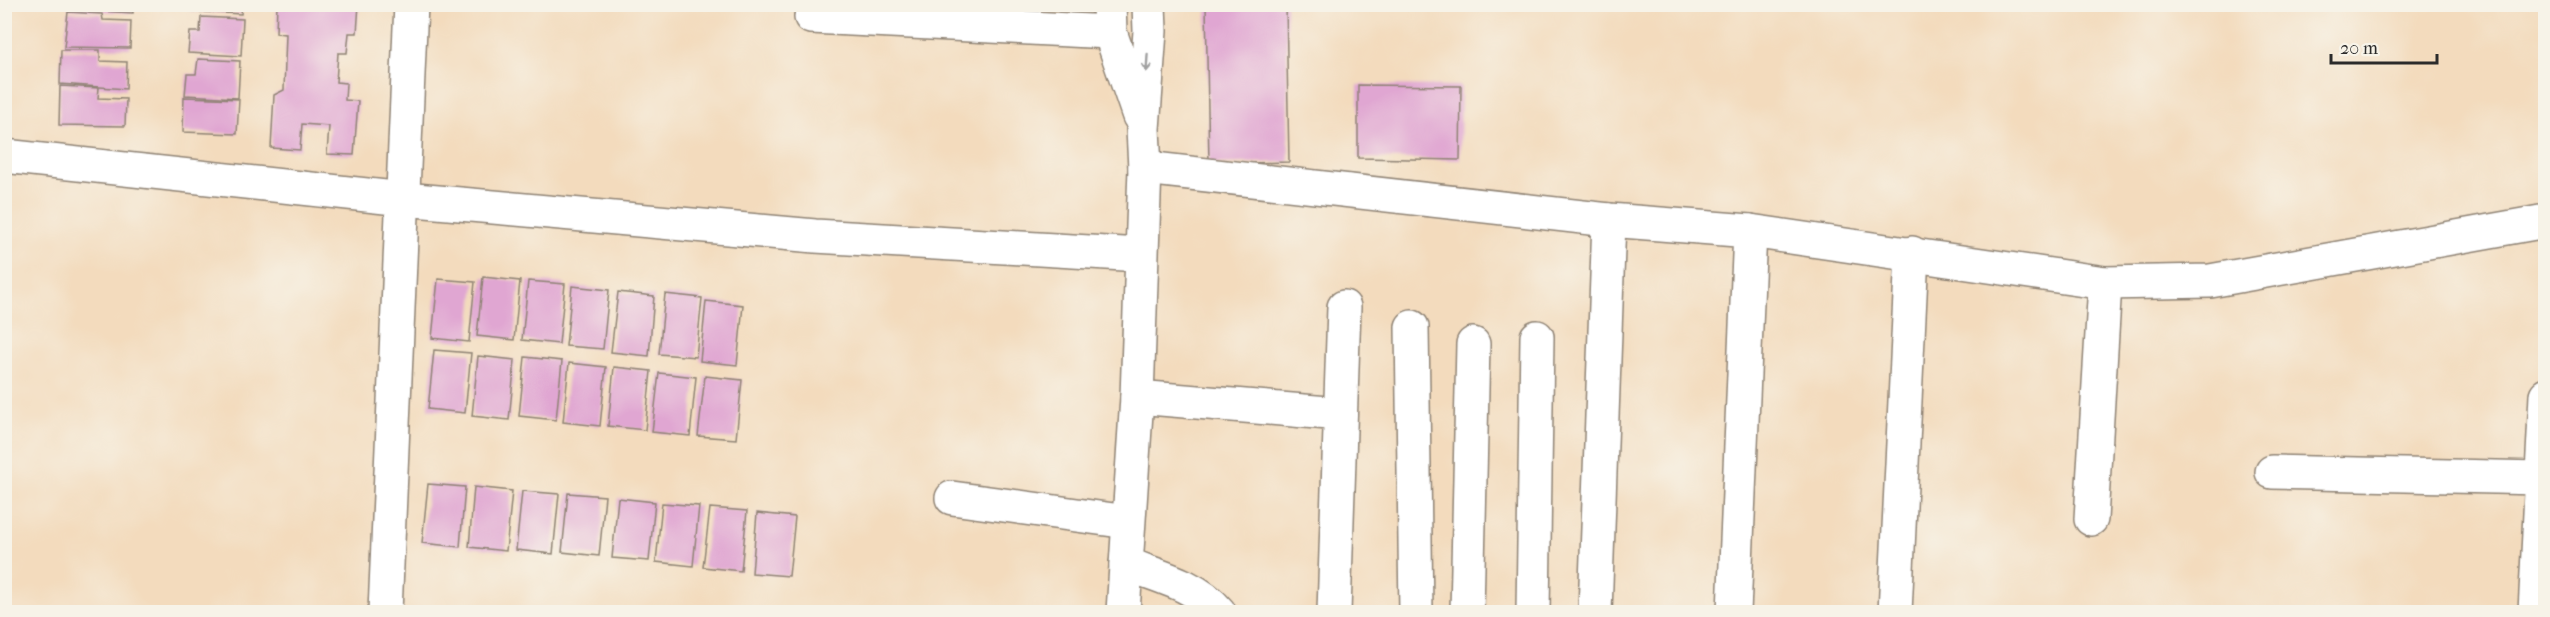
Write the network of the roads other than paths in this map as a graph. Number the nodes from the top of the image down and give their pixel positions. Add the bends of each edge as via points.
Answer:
1 (411, 4) edge
2 (1149, 4) edge
3 (811, 17) dead end
4 (1109, 18) edge
5 (1143, 129) junction
6 (4, 156) edge
7 (1145, 168) junction
8 (404, 199) junction
9 (1609, 220) junction
10 (2546, 221) edge
11 (1750, 231) junction
12 (1912, 253) junction
13 (1141, 255) junction
14 (2105, 283) junction
15 (1344, 307) dead end
16 (1412, 327) dead end
17 (1538, 337) dead end
18 (1473, 344) dead end
19 (2546, 395) edge
20 (1137, 397) junction
21 (1340, 414) junction
22 (2272, 472) dead end
23 (2541, 477) junction
24 (952, 498) dead end
25 (2091, 519) dead end
26 (1128, 522) junction
27 (1126, 564) junction
28 (386, 612) edge
29 (1123, 612) edge
30 (1219, 612) edge
31 (1334, 612) edge
32 (1416, 612) edge
33 (1467, 612) edge
34 (1533, 612) edge
35 (1595, 612) edge
36 (1734, 612) edge
37 (1895, 612) edge
38 (2535, 612) edge

1 - 8 street
2 -> 5 street
3 - 4 street
4 - 5 street
5 - 7 street
6 - 8 street
7 - 9 street
7 - 13 street
8 - 13 street via 815,236
8 - 28 street
9 - 11 street
9 - 35 street
10 - 14 street via 2210,281
11 - 12 street
11 - 36 street
12 - 14 street
12 - 37 street
13 - 20 street
14 - 25 street
15 - 21 street
16 - 32 street
17 - 34 street
18 - 33 street
19 - 23 street
20 - 21 street
20 - 26 street
21 - 31 street
22 - 23 street
23 - 38 street
24 - 26 street
26 - 27 street
27 - 29 street
27 - 30 street via 1189,588

